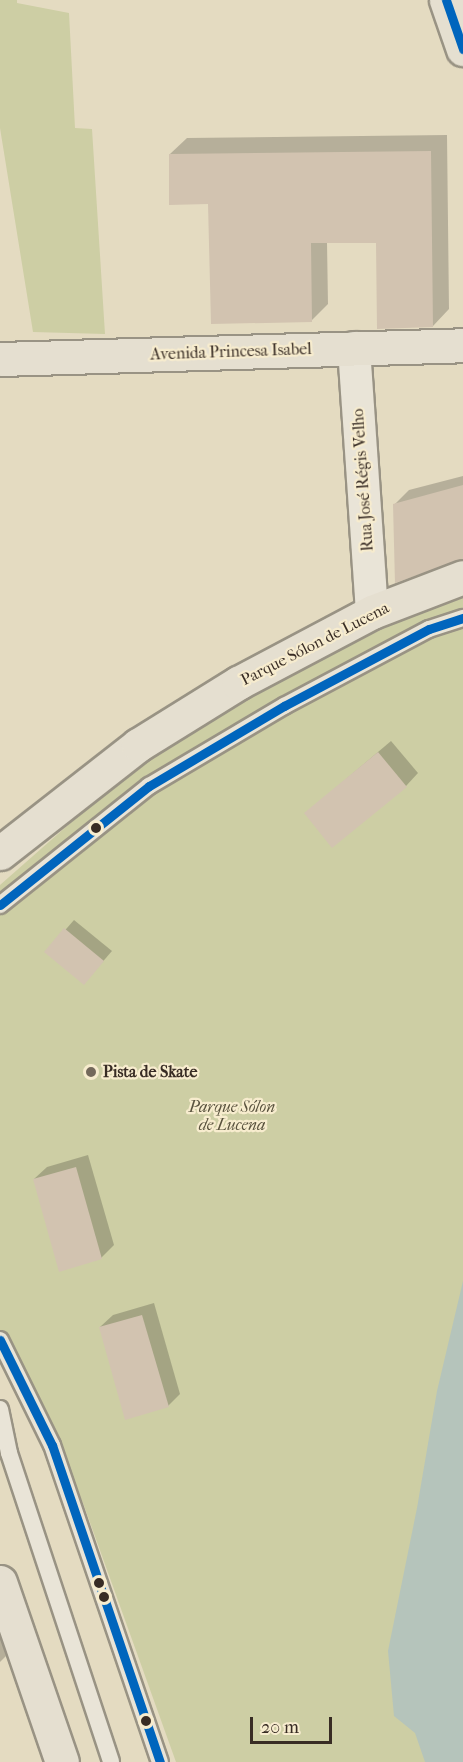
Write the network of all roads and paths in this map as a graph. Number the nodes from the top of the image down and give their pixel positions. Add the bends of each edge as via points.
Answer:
1 (446, 0) edge
2 (463, 49) edge
3 (463, 345) edge
4 (354, 348) junction
5 (0, 359) edge
6 (463, 577) edge
7 (372, 612) junction
8 (463, 618) edge
9 (0, 853) edge
10 (0, 905) edge
11 (0, 1340) edge
12 (0, 1409) edge
13 (0, 1582) edge
14 (62, 1762) edge
15 (111, 1762) edge
16 (160, 1762) edge

1 - 2 main road
3 - 4 main road, Avenida Princesa Isabel
4 - 5 main road, Avenida Princesa Isabel
4 - 7 street, Rua José Régis Velho
6 - 7 main road, Parque Sólon de Lucena
7 - 9 main road, Parque Sólon de Lucena via 238,683 138,745
8 - 10 lane via 429,629 294,700 149,786
11 - 16 lane via 52,1444
12 - 15 lane via 9,1453
13 - 14 main road

